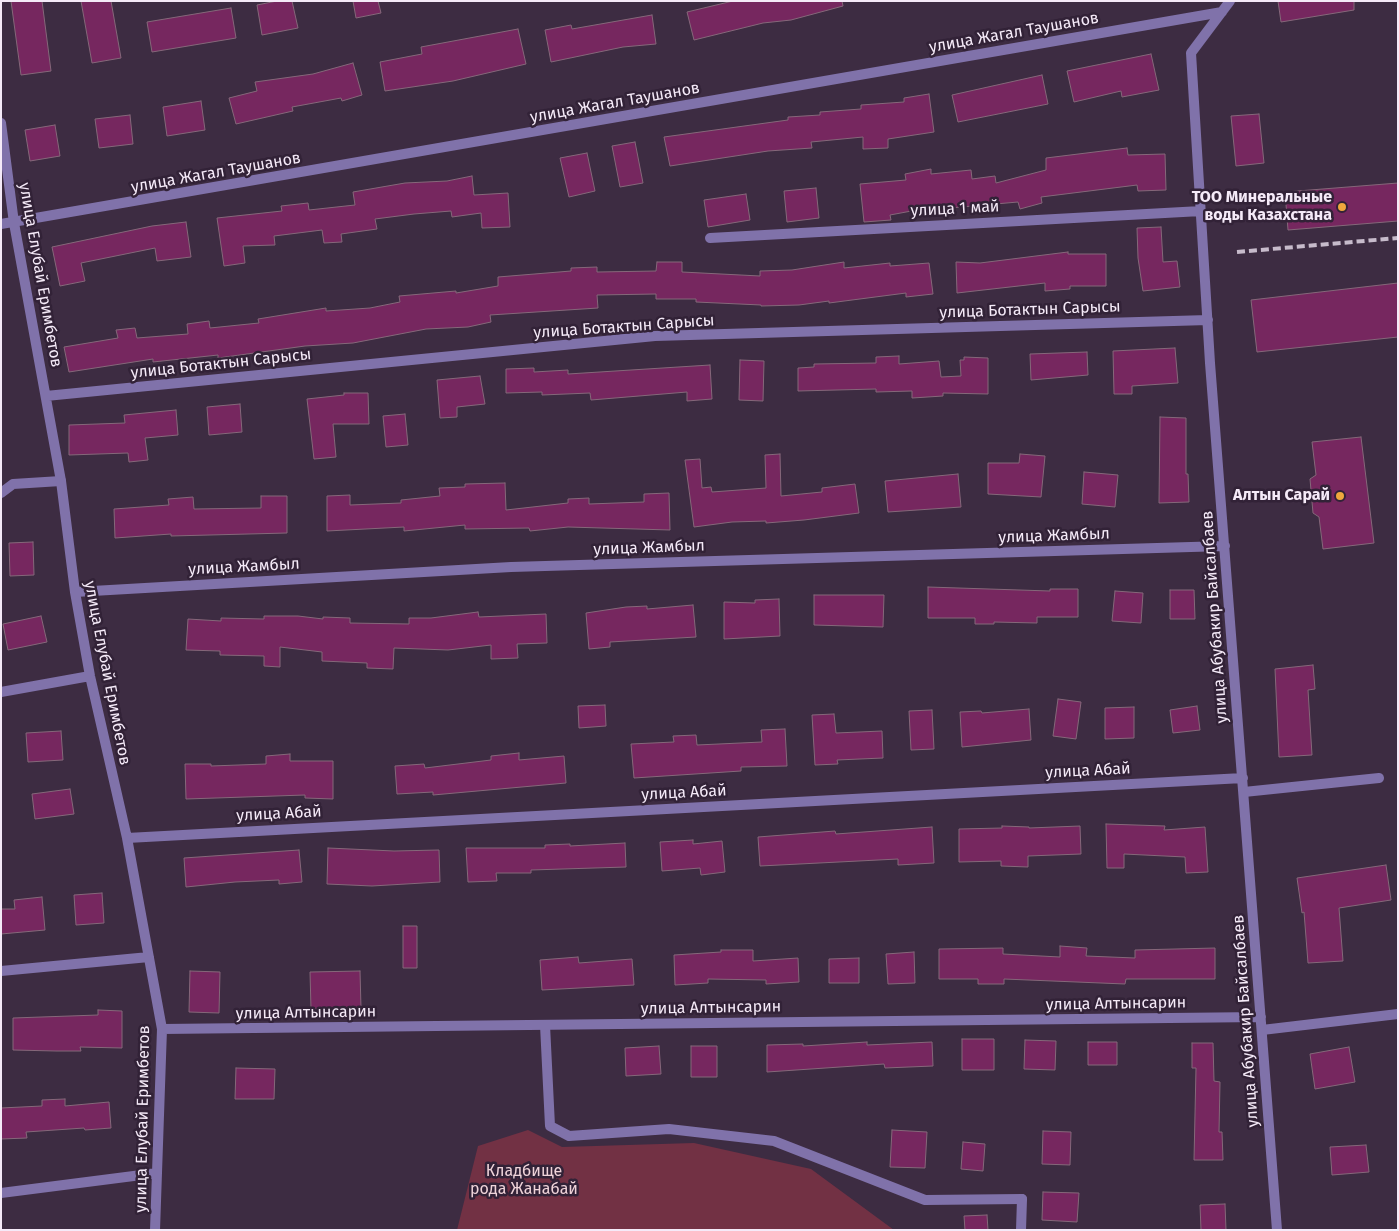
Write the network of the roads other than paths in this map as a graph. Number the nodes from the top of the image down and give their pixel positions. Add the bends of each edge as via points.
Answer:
1 (1230, 1) edge
2 (1222, 12) junction
3 (1, 123) edge
4 (1201, 211) junction
5 (14, 223) junction
6 (1, 224) edge
7 (710, 238) dead end
8 (1208, 320) junction
9 (46, 396) junction
10 (61, 481) junction
11 (1, 493) edge
12 (1225, 546) junction
13 (75, 592) junction
14 (90, 676) junction
15 (1, 692) edge
16 (1243, 778) junction
17 (1380, 778) dead end
18 (1244, 792) junction
19 (127, 838) junction
20 (149, 957) junction
21 (1, 971) edge
22 (1398, 1014) edge
23 (1261, 1017) junction
24 (545, 1025) junction
25 (162, 1029) junction
26 (1262, 1030) junction
27 (157, 1173) junction
28 (1, 1193) edge
29 (155, 1230) edge
30 (1021, 1230) edge
31 (1277, 1230) edge

1 - 2 street, улица Абубакир Байсалбаев
2 - 4 street, улица Абубакир Байсалбаев via 1191,53
2 - 5 street, улица Жагал Таушанов
3 - 5 street, улица Елубай Еримбетов
4 - 7 street, улица 1 май
4 - 8 street, улица Абубакир Байсалбаев
5 - 6 street, улица Жагал Таушанов
5 - 9 street, улица Елубай Еримбетов
8 - 9 street, улица Ботактын Сарысы via 656,336
8 - 12 street, улица Абубакир Байсалбаев
9 - 10 street, улица Елубай Еримбетов
10 - 11 street via 13,484
10 - 13 street, улица Елубай Еримбетов
12 - 13 street, улица Жамбыл via 511,567
12 - 16 street, улица Абубакир Байсалбаев
13 - 14 street, улица Елубай Еримбетов
14 - 15 street
14 - 19 street, улица Елубай Еримбетов
16 - 18 street, улица Абубакир Байсалбаев
16 - 19 street, улица Абай
17 - 18 street
18 - 23 street, улица Абубакир Байсалбаев
19 - 20 street, улица Елубай Еримбетов
20 - 21 street
20 - 25 street, улица Елубай Еримбетов
22 - 26 street
23 - 24 street, улица Алтынсарин
23 - 26 street, улица Абубакир Байсалбаев
24 - 25 street, улица Алтынсарин
24 - 30 street via 550,1126 569,1136 669,1129 774,1140 925,1200 1022,1199
25 - 27 street, улица Елубай Еримбетов
26 - 31 street, улица Абубакир Байсалбаев
27 - 28 street
27 - 29 street, улица Елубай Еримбетов

